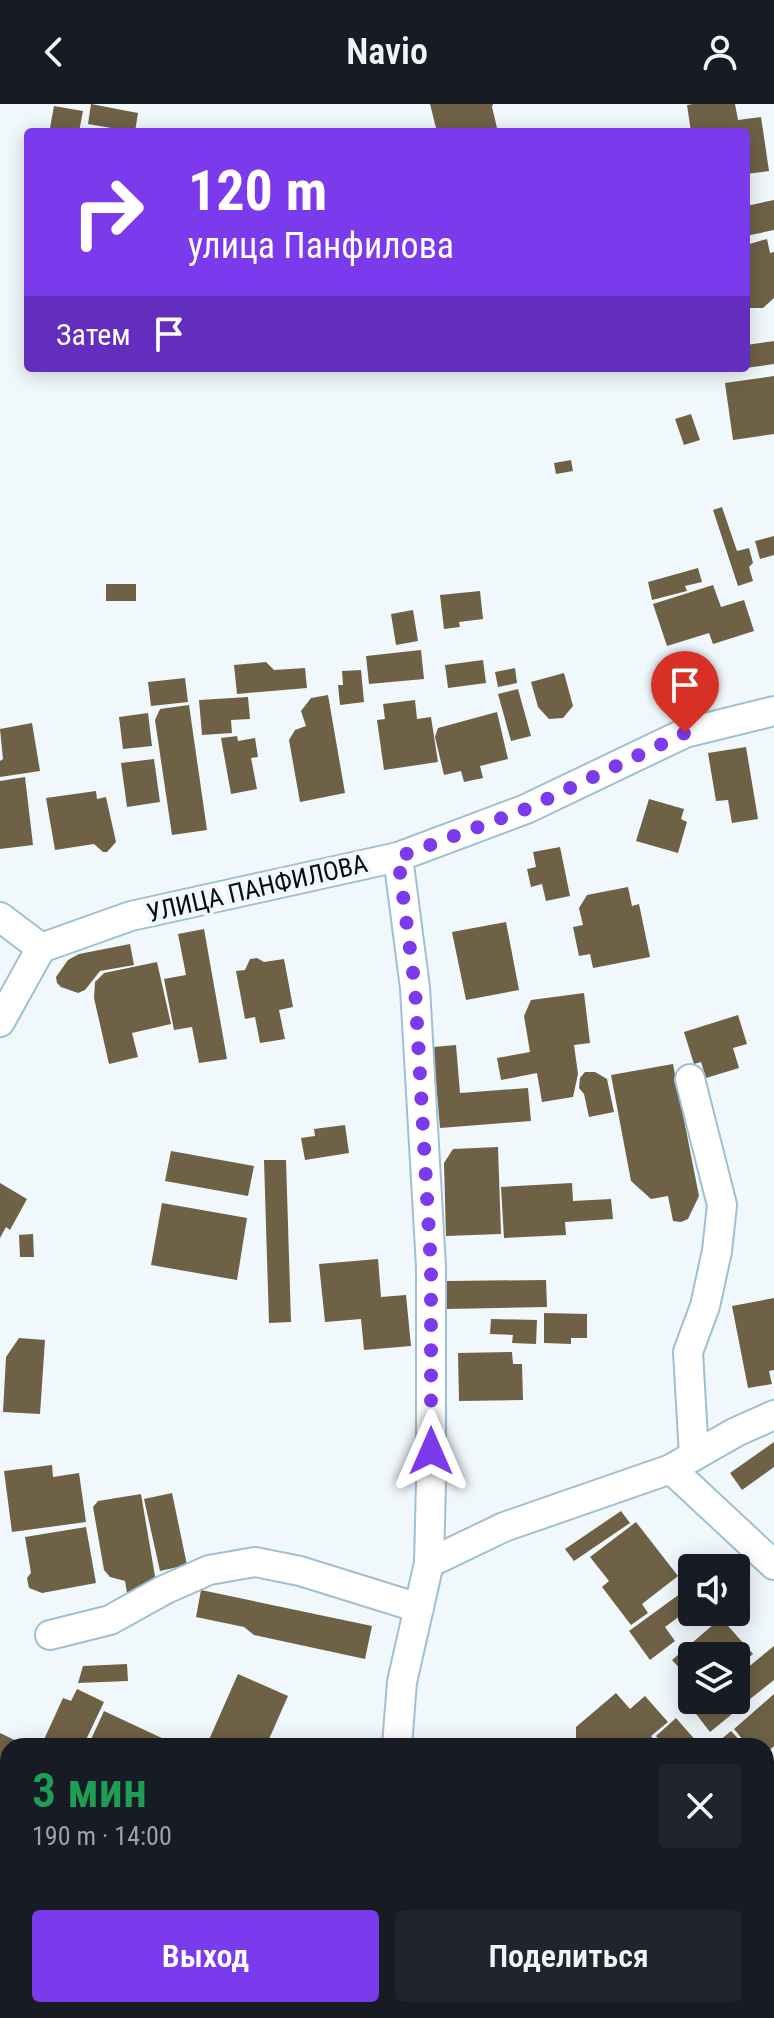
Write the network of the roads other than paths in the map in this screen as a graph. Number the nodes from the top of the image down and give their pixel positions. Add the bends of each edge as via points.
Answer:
1 (774, 711) edge
2 (398, 857) junction
3 (0, 917) edge
4 (41, 948) junction
5 (0, 1022) edge
6 (690, 1079) dead end
7 (774, 1415) edge
8 (682, 1462) junction
9 (429, 1563) junction
10 (774, 1565) edge
11 (419, 1608) junction
12 (50, 1635) dead end
13 (398, 1738) edge

1 - 2 street, УЛИЦА ПАНФИЛОВА via 685,733 526,809
2 - 4 street, УЛИЦА ПАНФИЛОВА via 131,916
2 - 9 street via 415,988 431,1267
3 - 4 street
4 - 5 street
6 - 8 street via 722,1205 705,1306 688,1352
7 - 8 street
8 - 9 street via 504,1527
8 - 10 street
9 - 11 street
11 - 12 street via 255,1562 209,1570 110,1620
11 - 13 street via 402,1682

